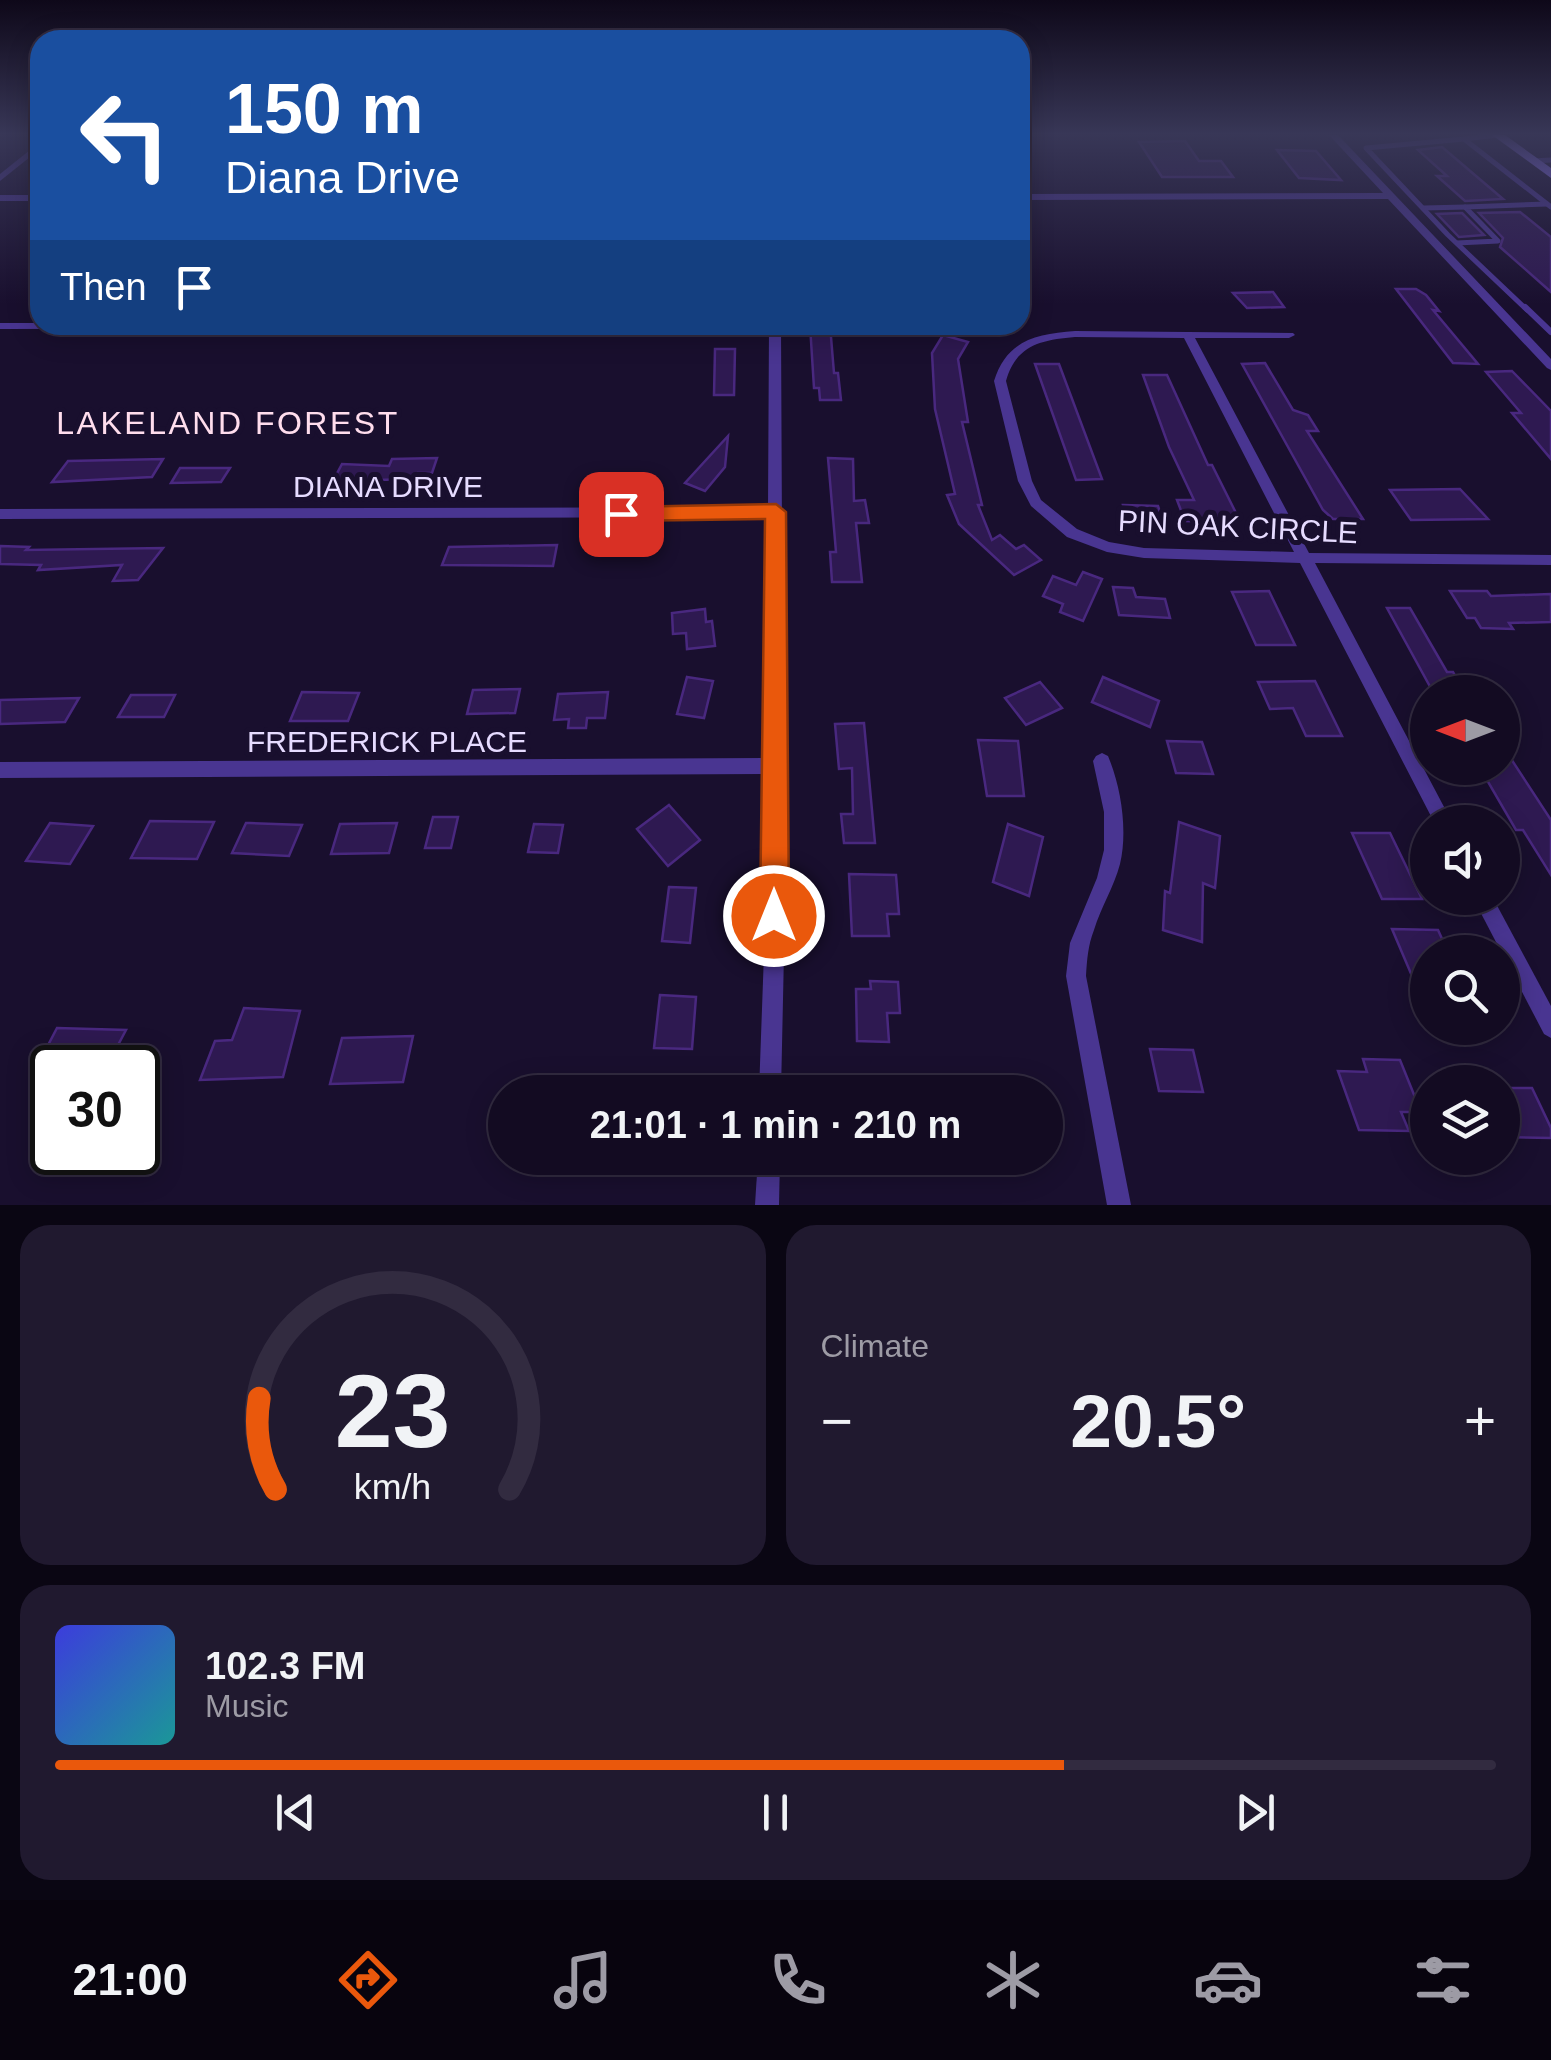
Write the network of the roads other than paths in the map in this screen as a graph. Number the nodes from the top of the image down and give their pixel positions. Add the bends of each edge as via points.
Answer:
1 (1387, 191) edge
2 (1407, 191) edge
3 (1392, 196) junction
4 (1030, 197) edge
5 (0, 198) edge
6 (30, 198) edge
7 (1549, 206) edge
8 (1465, 207) junction
9 (1423, 208) junction
10 (1458, 244) junction
11 (0, 326) edge
12 (30, 326) edge
13 (1551, 332) edge
14 (775, 335) edge
15 (1188, 335) junction
16 (1289, 335) dead end
17 (1551, 366) edge
18 (776, 512) junction
19 (0, 514) edge
20 (1304, 558) junction
21 (1551, 560) edge
22 (1102, 760) dead end
23 (774, 766) junction
24 (0, 770) edge
25 (1435, 805) edge
26 (1492, 915) edge
27 (1551, 1027) edge
28 (770, 1075) edge
29 (768, 1175) edge
30 (767, 1205) edge
31 (1120, 1205) edge

1 - 3 street
2 - 9 lane
3 - 4 street
3 - 17 street
5 - 6 street
7 - 8 lane
8 - 9 lane
8 - 10 lane via 1498,241
9 - 10 lane
10 - 13 lane
11 - 12 street
14 - 18 street
15 - 16 street, PIN OAK CIRCLE
15 - 20 street
15 - 20 street, PIN OAK CIRCLE via 1057,336 1013,351 1000,381 1029,491 1057,524 1107,547
18 - 19 street, DIANA DRIVE
18 - 23 street
20 - 21 street, PIN OAK CIRCLE
20 - 25 street
22 - 31 street via 1114,828 1111,864 1083,924 1076,976
23 - 24 street, FREDERICK PLACE
23 - 28 street
26 - 27 street
29 - 30 street

